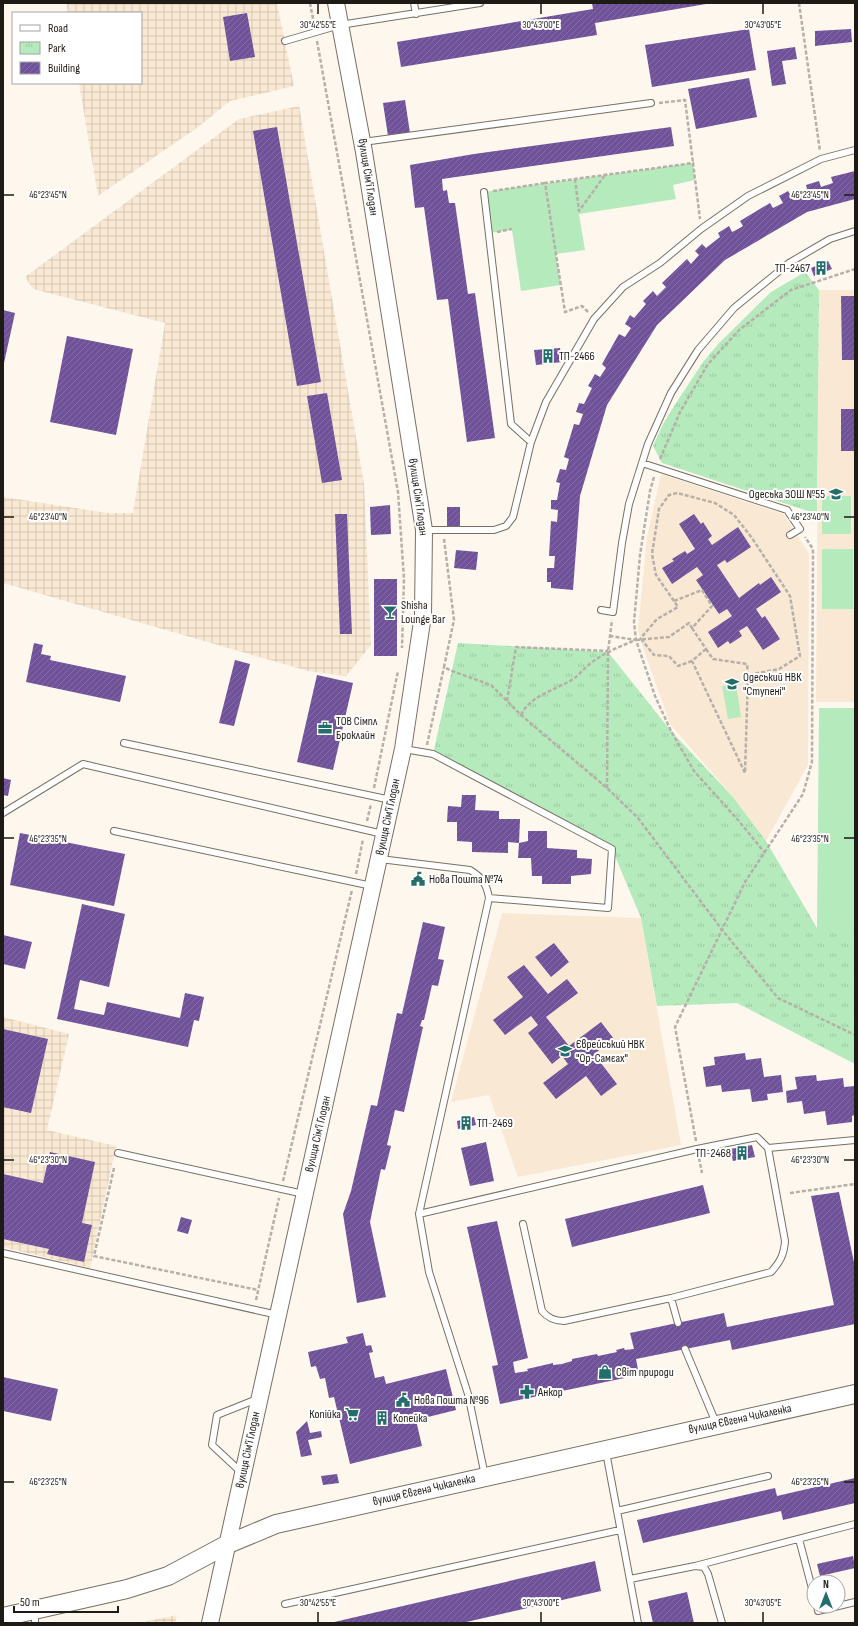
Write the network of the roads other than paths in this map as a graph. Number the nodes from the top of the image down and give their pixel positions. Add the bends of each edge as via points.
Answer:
1 (336, 3) edge
2 (414, 3) edge
3 (480, 3) edge
4 (416, 14) junction
5 (340, 25) junction
6 (285, 41) dead end
7 (651, 103) road end
8 (362, 142) junction
9 (855, 150) edge
10 (484, 192) road end
11 (855, 231) edge
12 (531, 442) junction
13 (642, 463) junction
14 (424, 530) junction
15 (790, 535) dead end
16 (601, 610) dead end
17 (124, 743) dead end
18 (402, 749) junction
19 (392, 800) junction
20 (3, 813) edge
21 (114, 830) dead end
22 (384, 834) junction
23 (379, 859) junction
24 (373, 887) junction
25 (489, 898) junction
26 (855, 1140) edge
27 (768, 1148) junction
28 (118, 1153) dead end
29 (304, 1194) junction
30 (419, 1214) junction
31 (523, 1224) dead end
32 (3, 1253) edge
33 (671, 1298) junction
34 (278, 1315) junction
35 (678, 1323) dead end
36 (685, 1349) dead end
37 (855, 1394) edge
38 (260, 1399) junction
39 (716, 1424) junction
40 (605, 1449) junction
41 (243, 1474) junction
42 (485, 1476) junction
43 (768, 1476) dead end
44 (617, 1511) junction
45 (855, 1524) edge
46 (620, 1530) junction
47 (798, 1539) junction
48 (228, 1544) junction
49 (695, 1566) junction
50 (808, 1574) edge
51 (630, 1579) junction
52 (285, 1604) dead end
53 (3, 1617) edge
54 (35, 1617) edge
55 (210, 1623) edge
56 (638, 1623) edge
57 (722, 1623) edge

1 - 5 street, вулиця Сім'ї Глодан
2 - 4 lane
3 - 4 lane
4 - 5 lane
5 - 6 lane
5 - 8 street, вулиця Сім'ї Глодан
7 - 8 lane
8 - 14 street, вулиця Сім'ї Глодан
9 - 12 lane via 821,159 748,196 701,229 660,263 623,287 594,319 546,402
10 - 12 lane via 511,424
11 - 13 lane via 830,239 789,263 734,308 698,350 671,393
12 - 14 lane via 510,522 494,530
13 - 15 lane via 787,510 800,528
13 - 16 lane via 624,528 613,612
14 - 18 street, вулиця Сім'ї Глодан via 423,615
17 - 19 lane
18 - 19 street, вулиця Сім'ї Глодан
18 - 25 lane via 434,754 612,849 608,908
19 - 22 street, вулиця Сім'ї Глодан
20 - 22 lane via 83,764
21 - 24 lane
22 - 23 street, вулиця Сім'ї Глодан
23 - 24 street, вулиця Сім'ї Глодан
23 - 25 lane via 470,870 484,882
24 - 29 street, вулиця Сім'ї Глодан
25 - 30 lane
26 - 27 lane
27 - 30 lane via 757,1137
27 - 33 lane via 785,1241 784,1253 779,1263 771,1272
28 - 29 lane
29 - 34 street, вулиця Сім'ї Глодан
30 - 42 lane via 429,1272 468,1394
31 - 33 lane via 542,1311 552,1319 564,1321
32 - 34 lane
33 - 35 lane
34 - 38 street, вулиця Сім'ї Глодан
36 - 39 lane
37 - 39 main road, вулиця Євгена Чикаленка
38 - 41 street, вулиця Сім'ї Глодан
38 - 41 lane via 217,1415 212,1445
39 - 40 main road, вулиця Євгена Чикаленка
40 - 42 main road, вулиця Євгена Чикаленка
40 - 44 lane
41 - 48 street, вулиця Сім'ї Глодан
42 - 48 main road, вулиця Євгена Чикаленка via 276,1524
43 - 44 lane
44 - 46 lane
45 - 47 lane
46 - 51 lane
46 - 52 lane
47 - 49 lane
47 - 50 lane
48 - 54 main road, вулиця Євгена Чикаленка via 168,1576
48 - 55 street, вулиця Сім'ї Глодан
49 - 51 lane
49 - 57 lane via 704,1568 708,1574
51 - 56 lane
53 - 54 main road, вулиця Євгена Чикаленка

